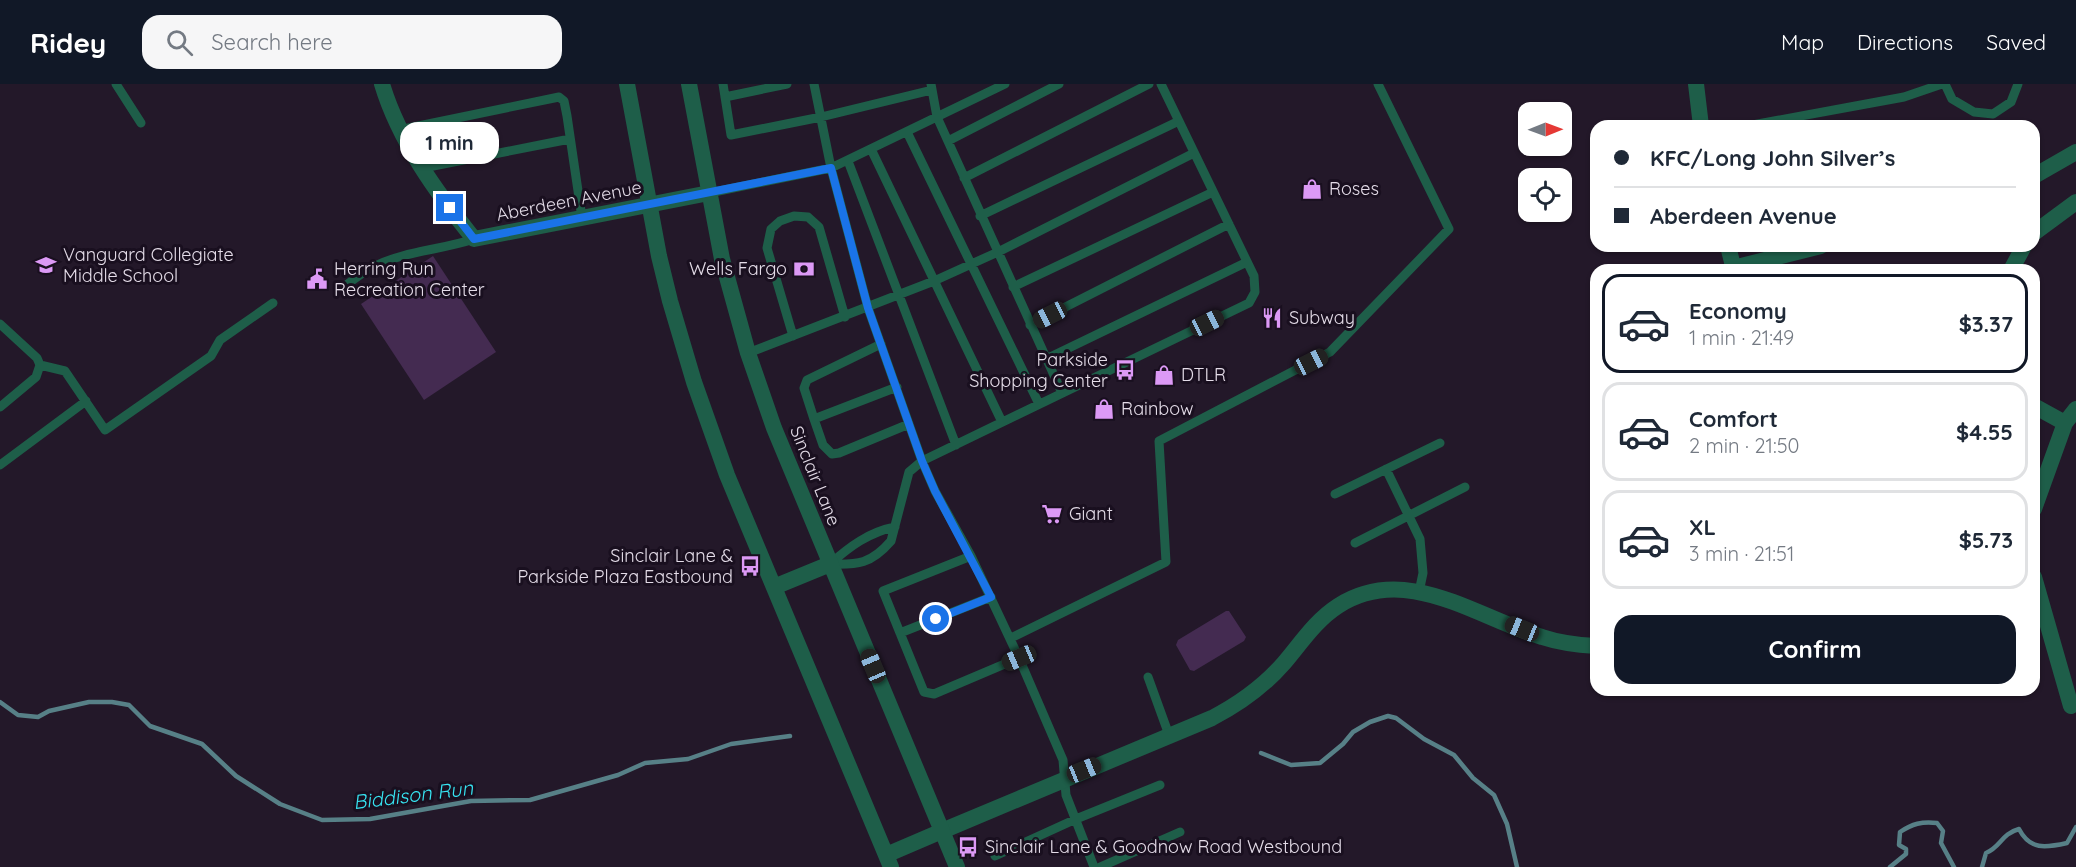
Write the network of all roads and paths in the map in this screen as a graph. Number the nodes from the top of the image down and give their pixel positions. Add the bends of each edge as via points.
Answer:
1 (116, 84) edge
2 (382, 84) edge
3 (627, 84) edge
4 (689, 84) edge
5 (723, 84) edge
6 (787, 84) edge
7 (814, 84) edge
8 (1005, 84) edge
9 (1059, 84) edge
10 (1149, 84) edge
11 (1161, 84) edge
12 (1378, 84) edge
13 (1696, 84) edge
14 (1944, 84) edge
15 (2018, 84) edge
16 (931, 87) edge
17 (725, 97) junction
18 (821, 117) junction
19 (937, 117) junction
20 (1700, 120) edge
21 (1780, 120) edge
22 (1179, 121) junction
23 (141, 123) dead end
24 (399, 130) junction
25 (907, 132) junction
26 (570, 139) junction
27 (948, 141) junction
28 (871, 149) junction
29 (2076, 152) edge
30 (1194, 153) junction
31 (848, 161) junction
32 (423, 168) junction
33 (831, 168) junction
34 (2040, 173) edge
35 (964, 178) junction
36 (1213, 192) junction
37 (709, 193) junction
38 (2076, 202) edge
39 (648, 205) junction
40 (980, 216) junction
41 (582, 218) junction
42 (1229, 224) junction
43 (2040, 229) edge
44 (474, 239) junction
45 (998, 252) junction
46 (1798, 252) edge
47 (1248, 262) junction
48 (971, 264) junction
49 (1753, 264) edge
50 (934, 281) junction
51 (345, 286) dead end
52 (1013, 287) junction
53 (899, 295) junction
54 (273, 303) dead end
55 (868, 308) junction
56 (844, 317) junction
57 (0, 324) edge
58 (1030, 325) junction
59 (793, 336) junction
60 (881, 344) junction
61 (748, 353) junction
62 (1046, 358) junction
63 (40, 365) junction
64 (897, 387) junction
65 (1062, 393) junction
66 (86, 401) junction
67 (1039, 404) junction
68 (0, 407) edge
69 (2040, 409) edge
70 (2076, 410) edge
71 (814, 419) junction
72 (1002, 422) junction
73 (2065, 423) junction
74 (909, 424) junction
75 (1440, 443) dead end
76 (956, 444) junction
77 (922, 461) junction
78 (0, 465) edge
79 (1386, 469) junction
80 (1465, 488) dead end
81 (2040, 492) edge
82 (1335, 494) dead end
83 (1408, 515) junction
84 (895, 526) junction
85 (1355, 543) dead end
86 (971, 556) junction
87 (830, 564) junction
88 (774, 587) junction
89 (1419, 592) junction
90 (991, 597) junction
91 (2040, 598) edge
92 (900, 633) junction
93 (1011, 638) junction
94 (1590, 646) edge
95 (1019, 658) junction
96 (1148, 677) dead end
97 (2071, 706) dead end
98 (1169, 735) junction
99 (1063, 779) junction
100 (1160, 785) dead end
101 (1076, 819) junction
102 (942, 831) junction
103 (1179, 832) dead end
104 (995, 856) dead end
105 (888, 861) edge
106 (957, 867) edge
107 (1094, 867) edge
108 (1100, 867) edge

1 - 23 lane
2 - 24 street
3 - 39 street
4 - 37 street, Sinclair Lane
5 - 17 lane
6 - 17 lane
7 - 18 lane
8 - 19 lane
9 - 27 lane
10 - 35 lane
11 - 22 lane
12 - 93 lane via 1449,229 1330,352 1159,441 1166,562
13 - 20 street
14 - 15 lane via 1952,99 1974,112 1993,114 2011,102
14 - 21 lane via 1904,97
16 - 18 lane
16 - 19 lane
17 - 18 lane via 731,135
18 - 33 lane
19 - 25 lane
19 - 27 lane
22 - 30 lane
22 - 40 lane
24 - 26 lane via 559,97 564,101
24 - 32 street
25 - 28 lane
25 - 48 lane
26 - 32 lane
26 - 41 lane
27 - 35 lane
28 - 31 lane
28 - 50 lane
29 - 34 street
30 - 36 lane
30 - 45 lane
31 - 33 lane
31 - 53 lane
32 - 44 street
33 - 37 lane
33 - 55 lane
35 - 40 lane
36 - 42 lane
36 - 52 lane
37 - 39 street, Aberdeen Avenue
37 - 61 street, Sinclair Lane
38 - 43 street
39 - 41 street, Aberdeen Avenue
39 - 88 street via 694,382 727,475
40 - 45 lane
41 - 44 street, Aberdeen Avenue
42 - 47 lane
42 - 58 lane
44 - 51 lane via 392,259 372,267
45 - 48 lane
45 - 52 lane
46 - 49 street
47 - 62 lane
47 - 65 lane via 1256,284 1249,303
48 - 50 lane
48 - 67 lane
50 - 53 lane
50 - 72 lane
52 - 58 lane
53 - 55 lane
53 - 76 lane
54 - 66 lane via 220,340 212,356 105,430
55 - 56 lane
55 - 60 lane
56 - 59 lane
56 - 59 lane via 819,227 808,217 780,221 771,229 768,248
57 - 63 lane
58 - 62 lane
59 - 61 lane
60 - 64 lane
60 - 71 lane via 807,380 804,388
61 - 87 street, Sinclair Lane
62 - 65 lane
63 - 66 lane via 65,371
63 - 68 lane via 36,377
64 - 71 lane
64 - 74 lane
65 - 67 lane
66 - 78 lane
67 - 72 lane
69 - 73 street
70 - 73 street
71 - 74 lane via 823,445 832,454
72 - 76 lane
73 - 81 street
74 - 77 lane
75 - 79 lane
76 - 77 lane
77 - 84 lane via 909,472
77 - 86 lane
79 - 82 lane
79 - 83 lane
80 - 83 lane
83 - 85 lane
83 - 89 lane via 1420,539 1423,558
84 - 87 lane via 848,547
84 - 87 lane via 891,541 873,558 856,565
86 - 90 lane
86 - 92 lane via 883,591
87 - 88 street
87 - 102 street, Sinclair Lane
88 - 105 street
89 - 94 street via 1448,599 1540,637
89 - 98 street via 1372,592 1337,606 1258,688 1233,706
90 - 92 lane
90 - 93 lane
91 - 97 street
92 - 95 lane via 924,692 934,694
93 - 95 lane
95 - 99 lane via 1063,760
96 - 98 lane
98 - 99 street
99 - 101 lane via 1065,795
99 - 102 street
100 - 101 lane
101 - 104 lane
101 - 107 lane
102 - 105 street
102 - 106 street, Sinclair Lane
103 - 108 lane

